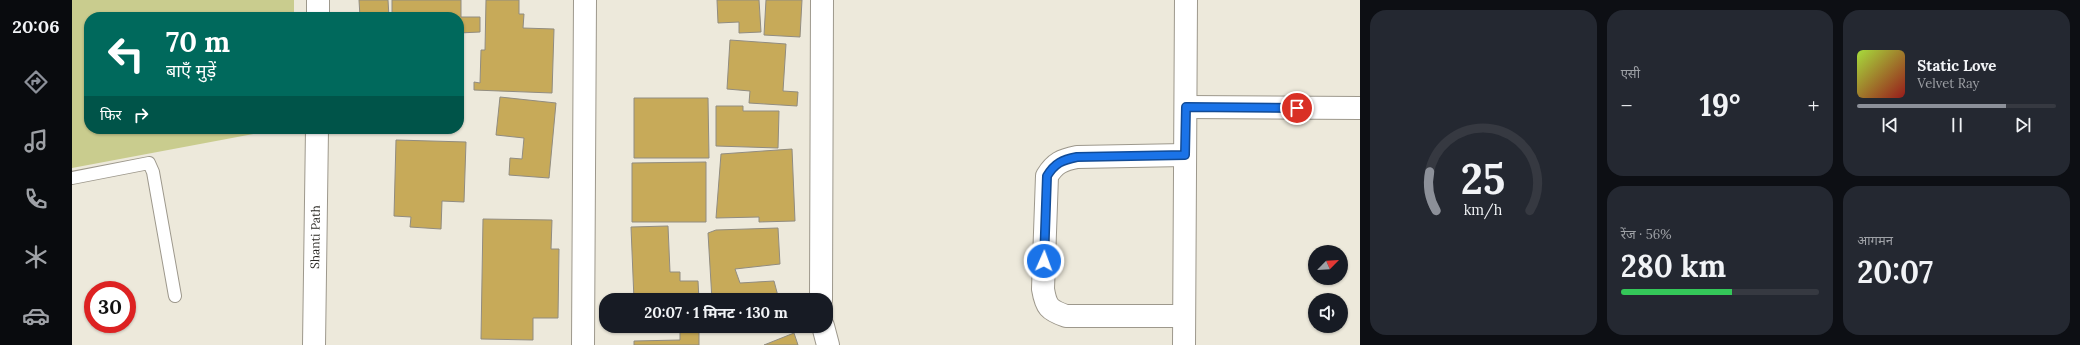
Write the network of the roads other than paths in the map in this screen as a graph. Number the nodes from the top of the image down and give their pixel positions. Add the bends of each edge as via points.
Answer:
1 (318, 0) edge
2 (585, 0) edge
3 (822, 0) edge
4 (1186, 0) edge
5 (318, 12) edge
6 (1186, 107) junction
7 (1360, 108) edge
8 (317, 134) edge
9 (1185, 155) junction
10 (72, 178) edge
11 (821, 293) edge
12 (175, 296) dead end
13 (1184, 316) junction
14 (825, 333) edge
15 (314, 345) edge
16 (583, 345) edge
17 (828, 345) edge
18 (1184, 345) edge

1 - 5 street
2 - 16 street
3 - 11 street
4 - 6 street
6 - 7 street
6 - 9 street
8 - 15 street, Shanti Path
9 - 13 street
9 - 13 street via 1077,157 1063,160 1053,166 1047,176 1043,289 1046,303 1053,312 1066,316
10 - 12 lane via 149,163 154,172
13 - 18 street
14 - 17 street

